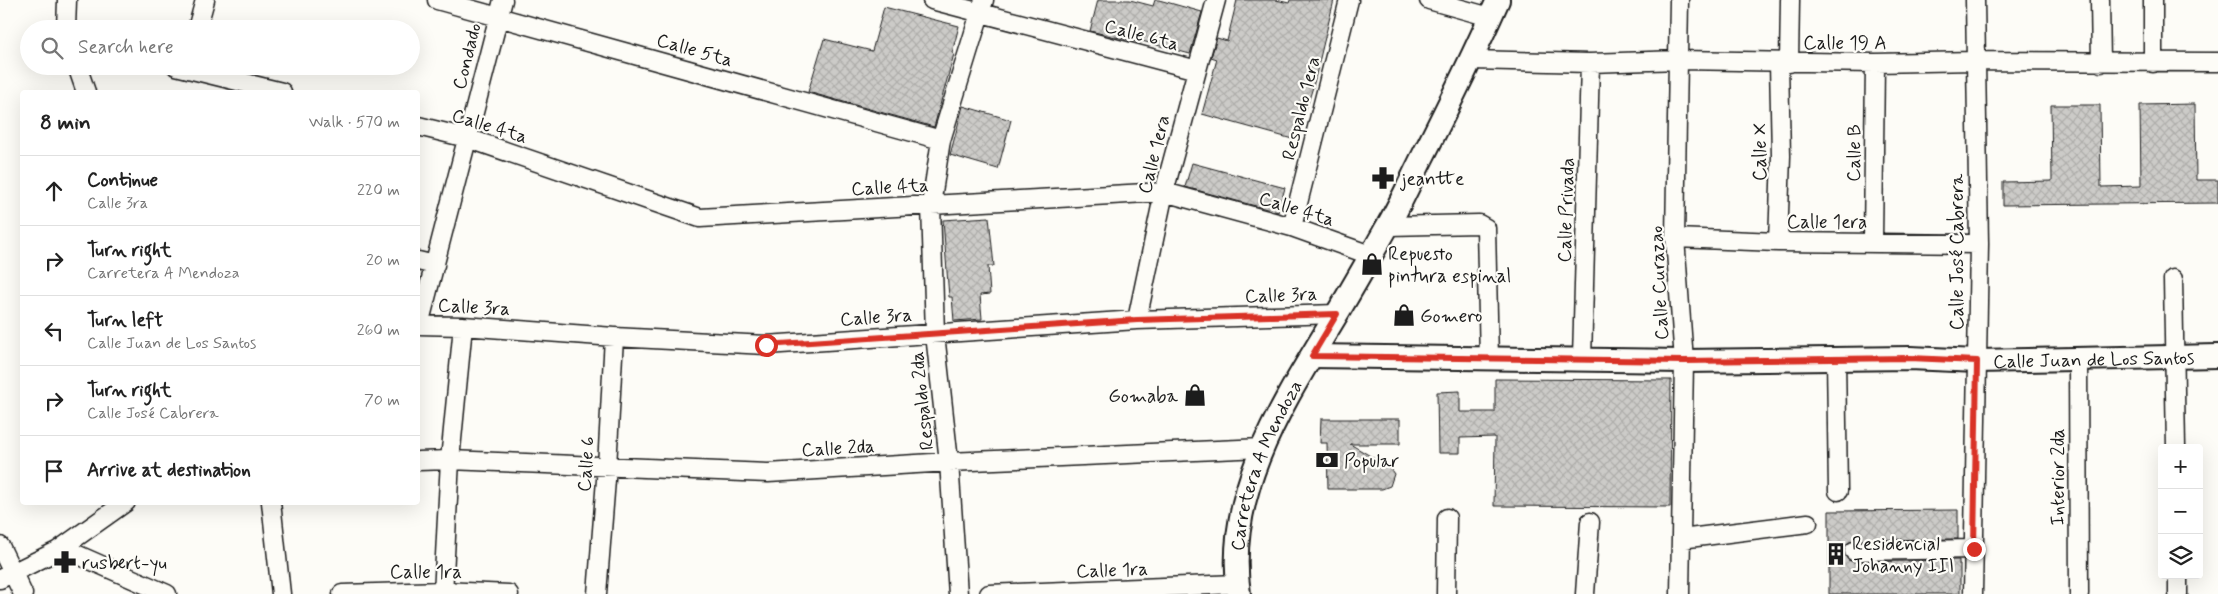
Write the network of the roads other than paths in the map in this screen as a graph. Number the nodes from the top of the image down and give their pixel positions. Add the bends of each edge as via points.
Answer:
1 (67, 0) edge
2 (205, 0) edge
3 (437, 0) edge
4 (932, 0) edge
5 (1216, 0) edge
6 (1349, 0) edge
7 (1429, 0) edge
8 (1679, 0) edge
9 (1790, 0) edge
10 (1975, 0) edge
11 (2100, 0) edge
12 (2154, 0) edge
13 (982, 7) edge
14 (500, 8) edge
15 (1494, 9) edge
16 (66, 20) edge
17 (199, 20) edge
18 (1471, 60) junction
19 (1679, 60) junction
20 (1975, 61) junction
21 (2218, 62) edge
22 (1590, 63) junction
23 (1784, 63) junction
24 (2102, 63) junction
25 (2153, 63) junction
26 (1875, 64) junction
27 (1197, 70) junction
28 (80, 75) edge
29 (215, 75) edge
30 (85, 90) edge
31 (274, 90) edge
32 (420, 126) edge
33 (468, 138) junction
34 (941, 140) junction
35 (1164, 192) junction
36 (931, 205) junction
37 (1388, 226) junction
38 (1292, 227) junction
39 (1675, 238) junction
40 (1778, 242) junction
41 (1873, 242) junction
42 (1979, 244) junction
43 (1370, 255) junction
44 (420, 261) edge
45 (435, 265) junction
46 (2173, 279) dead end
47 (1337, 314) junction
48 (420, 318) edge
49 (1137, 320) junction
50 (420, 325) edge
51 (463, 326) junction
52 (935, 334) junction
53 (614, 337) junction
54 (1312, 356) junction
55 (2218, 356) edge
56 (2175, 357) junction
57 (1836, 358) junction
58 (1582, 359) junction
59 (2078, 359) junction
60 (1489, 360) junction
61 (1684, 361) junction
62 (1977, 361) junction
63 (2176, 444) edge
64 (1262, 448) junction
65 (450, 460) junction
66 (420, 461) edge
67 (949, 462) junction
68 (607, 467) junction
69 (1838, 491) dead end
70 (123, 505) edge
71 (271, 505) edge
72 (1447, 518) dead end
73 (1590, 522) dead end
74 (1808, 523) dead end
75 (1681, 539) junction
76 (0, 546) edge
77 (1974, 549) junction
78 (57, 551) junction
79 (1854, 551) dead end
80 (6, 576) edge
81 (2178, 579) edge
82 (1238, 589) edge
83 (1109, 592) edge
84 (443, 593) edge
85 (23, 594) edge
86 (167, 594) edge
87 (281, 594) edge
88 (342, 594) edge
89 (510, 594) edge
90 (597, 594) edge
91 (958, 594) edge
92 (989, 594) edge
93 (1446, 594) edge
94 (1585, 594) edge
95 (1680, 594) edge
96 (1973, 594) edge
97 (2079, 594) edge
98 (2178, 594) edge

1 - 16 street
2 - 17 street
3 - 14 street, Calle 5ta
4 - 13 street, Calle 6ta
5 - 27 street, Calle 1era
6 - 38 street, Respaldo 1era
7 - 15 street
8 - 19 street, Calle Curazao
9 - 23 street, Calle X
10 - 20 street, Calle José Cabrera
11 - 24 street
12 - 25 street
13 - 27 street, Calle 6ta
13 - 34 street, Respaldo 2da
14 - 33 street, Condado
14 - 34 street, Calle 5ta
15 - 18 street, Carretera A Mendoza
18 - 22 street, Calle 19 A
18 - 37 street, Carretera A Mendoza
19 - 22 street, Calle 19 A
19 - 23 street, Calle 19 A
19 - 39 street, Calle Curazao
20 - 24 street, Calle 19 A
20 - 26 street, Calle 19 A
20 - 42 street, Calle José Cabrera
21 - 25 street, Calle 19 A
22 - 58 street, Calle Privada
23 - 26 street, Calle 19 A
23 - 40 street, Calle X
24 - 25 street, Calle 19 A
26 - 41 street, Calle B
27 - 35 street, Calle 1era
28 - 30 street
29 - 31 street
32 - 33 street, Calle 4ta
33 - 36 street, Calle 4ta via 700,218
33 - 45 street, Condado
34 - 36 street, Respaldo 2da
35 - 36 street, Calle 4ta
35 - 38 street, Calle 4ta
35 - 49 street, Calle 1era
36 - 52 street, Respaldo 2da
37 - 43 street, Carretera A Mendoza
37 - 60 street via 1479,224 1486,228
38 - 43 street, Calle 4ta
39 - 40 street, Calle 1era
39 - 61 street, Calle Curazao
40 - 41 street, Calle 1era
41 - 42 street, Calle 1era
42 - 62 street, Calle José Cabrera
43 - 47 street, Carretera A Mendoza
44 - 45 street
45 - 48 street, Condado
46 - 56 street
47 - 49 street, Calle 3ra
47 - 54 street, Carretera A Mendoza
49 - 52 street, Calle 3ra
50 - 51 street, Calle 3ra
51 - 53 street, Calle 3ra
51 - 65 street
52 - 53 street, Calle 3ra via 766,345
52 - 67 street, Respaldo 2da
53 - 68 street, Calle 6
54 - 60 street, Calle Juan de Los Santos
54 - 64 street, Carretera A Mendoza
55 - 56 street, Calle Juan de Los Santos
56 - 59 street, Calle Juan de Los Santos
56 - 63 street
57 - 61 street, Calle Juan de Los Santos
57 - 62 street, Calle Juan de Los Santos
57 - 69 street
58 - 60 street, Calle Juan de Los Santos
58 - 61 street, Calle Juan de Los Santos
59 - 62 street, Calle Juan de Los Santos
59 - 97 street, Interior 2da
61 - 75 street, Calle Curazao
62 - 77 street, Calle José Cabrera
64 - 67 street, Calle 2da
64 - 82 street, Carretera A Mendoza via 1244,500
65 - 66 street, Calle 2da
65 - 68 street, Calle 2da
65 - 84 street
67 - 68 street, Calle 2da via 768,473
67 - 91 street, Respaldo 2da
68 - 90 street, Calle 6
70 - 78 street
71 - 87 street
72 - 93 street
73 - 94 street
74 - 75 street
75 - 95 street, Calle Curazao
76 - 80 street
77 - 79 street
77 - 96 street, Calle José Cabrera
78 - 80 street
78 - 86 street via 76,554
80 - 85 street
81 - 98 street
82 - 83 street, Calle 1ra
83 - 92 street, Calle 1ra
84 - 88 street, Calle 1ra
84 - 89 street, Calle 1ra

